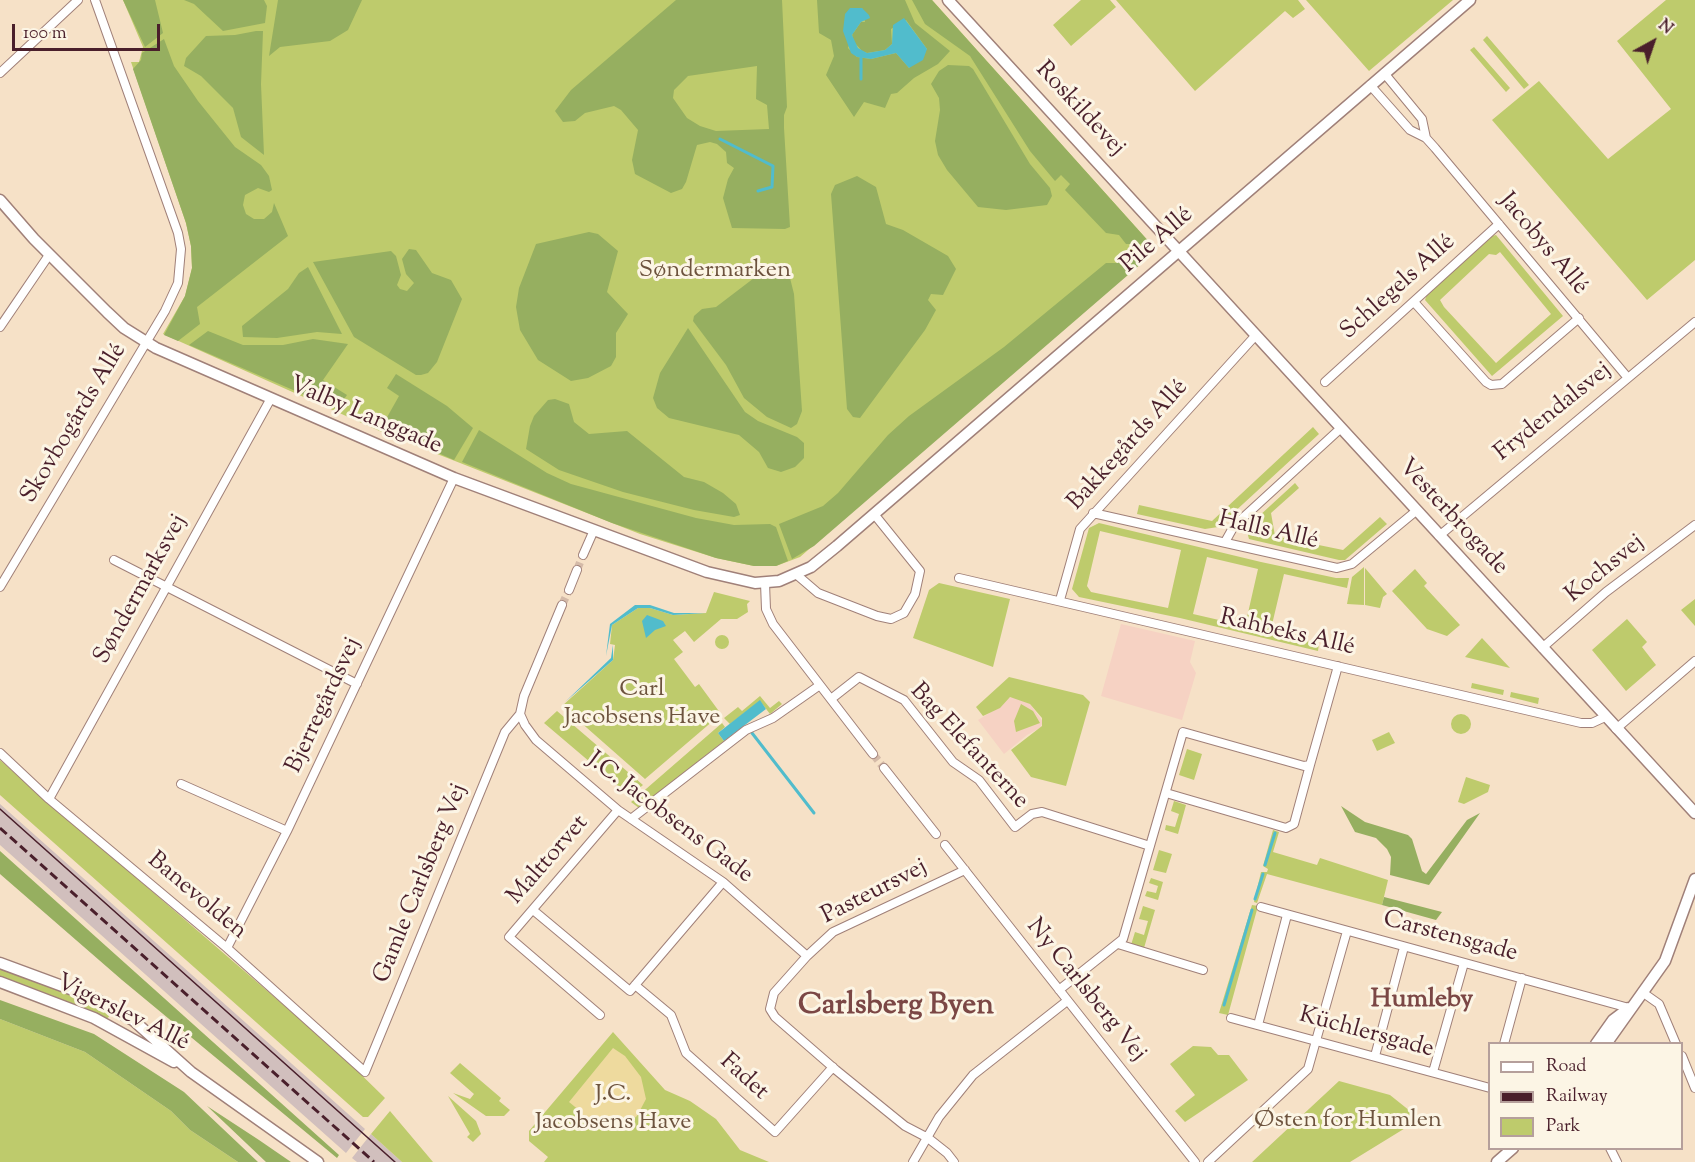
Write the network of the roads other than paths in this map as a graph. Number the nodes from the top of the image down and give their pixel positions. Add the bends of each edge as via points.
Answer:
1 (78, 0) edge
2 (95, 0) edge
3 (948, 0) edge
4 (1470, 0) edge
5 (0, 73) edge
6 (1384, 73) junction
7 (1370, 85) junction
8 (1426, 138) junction
9 (0, 200) edge
10 (1499, 224) junction
11 (1179, 250) junction
12 (49, 255) junction
13 (1414, 302) junction
14 (1579, 318) junction
15 (1695, 322) edge
16 (0, 327) edge
17 (1256, 335) junction
18 (146, 342) junction
19 (1628, 378) junction
20 (1325, 382) dead end
21 (270, 400) junction
22 (1341, 428) junction
23 (454, 478) junction
24 (1416, 511) junction
25 (1092, 513) junction
26 (874, 514) junction
27 (1695, 525) edge
28 (594, 530) junction
29 (1439, 536) junction
30 (1225, 542) junction
31 (583, 555) tunnel mouth
32 (114, 560) dead end
33 (576, 570) tunnel mouth
34 (798, 575) junction
35 (959, 578) dead end
36 (765, 583) junction
37 (166, 586) junction
38 (0, 587) edge
39 (569, 590) tunnel mouth
40 (1060, 600) junction
41 (562, 605) tunnel mouth
42 (1542, 648) junction
43 (1695, 661) edge
44 (1338, 666) junction
45 (357, 684) junction
46 (820, 685) junction
47 (831, 699) junction
48 (520, 714) junction
49 (1605, 717) junction
50 (1616, 729) junction
51 (0, 753) edge
52 (873, 754) tunnel mouth
53 (1310, 765) junction
54 (884, 768) tunnel mouth
55 (181, 784) dead end
56 (1166, 793) junction
57 (49, 799) junction
58 (618, 810) junction
59 (1695, 813) edge
60 (631, 819) junction
61 (287, 831) junction
62 (936, 834) dead end
63 (945, 845) dead end
64 (1150, 846) junction
65 (964, 870) junction
66 (1695, 879) edge
67 (723, 882) junction
68 (1261, 907) dead end
69 (533, 910) junction
70 (1287, 915) junction
71 (1347, 931) junction
72 (1118, 944) junction
73 (1404, 947) junction
74 (227, 948) junction
75 (807, 956) junction
76 (0, 963) edge
77 (1464, 963) junction
78 (1203, 970) dead end
79 (1522, 978) junction
80 (0, 982) edge
81 (632, 988) junction
82 (1059, 990) junction
83 (1642, 993) junction
84 (1067, 1001) junction
85 (1629, 1008) junction
86 (600, 1015) dead end
87 (1231, 1018) dead end
88 (1258, 1025) junction
89 (1316, 1040) junction
90 (1505, 1042) edge
91 (1597, 1042) edge
92 (1608, 1042) edge
93 (1675, 1042) edge
94 (1375, 1056) junction
95 (1683, 1058) edge
96 (833, 1067) junction
97 (191, 1072) junction
98 (365, 1072) joint
99 (1433, 1072) junction
100 (1488, 1087) edge
101 (1695, 1088) edge
102 (928, 1138) junction
103 (1512, 1150) edge
104 (318, 1162) edge
105 (913, 1162) edge
106 (954, 1162) edge
107 (1195, 1162) edge
108 (1208, 1162) edge
109 (1497, 1162) edge

1 - 5 street
2 - 18 street, Skovbogårds Allé via 181,249 178,283
3 - 11 street, Roskildevej
4 - 6 street, Pile Allé
6 - 7 street, Pile Allé
6 - 8 street, Jacobys Allé via 1422,119
7 - 8 street, Jacobys Allé via 1410,130
7 - 11 street, Pile Allé
8 - 10 street, Jacobys Allé
9 - 12 street, Valby Langgade
10 - 13 street, Schlegels Allé
10 - 14 street, Jacobys Allé
11 - 17 street, Vesterbrogade
11 - 26 street, Pile Allé
12 - 16 street
12 - 18 street, Valby Langgade via 124,328
13 - 14 street via 1491,385 1502,384
13 - 20 street, Schlegels Allé
14 - 19 street, Jacobys Allé
15 - 19 street, Frydendalsvej
17 - 22 street, Vesterbrogade
17 - 25 street, Bakkegårds Allé
18 - 21 street, Valby Langgade
18 - 38 street, Skovbogårds Allé
19 - 29 street, Frydendalsvej
21 - 23 street, Valby Langgade
21 - 37 street, Søndermarksvej
22 - 24 street, Vesterbrogade
22 - 30 street via 1234,526
23 - 28 street, Valby Langgade
23 - 45 street, Bjerregårdsvej
24 - 29 street, Vesterbrogade
24 - 30 street, Halls Allé via 1345,567
25 - 30 street, Halls Allé
25 - 40 street, Bakkegårds Allé via 1080,529
26 - 34 street, Pile Allé
26 - 34 street via 920,571 912,602 904,613 891,619 818,593
27 - 42 street, Kochsvej via 1606,592
28 - 31 street
28 - 36 street, Valby Langgade via 707,572
29 - 42 street, Vesterbrogade
32 - 37 street
33 - 39 street
34 - 36 street, Pile Allé
35 - 40 street, Rahbeks Allé
36 - 46 street via 769,616
37 - 45 street
37 - 57 street, Søndermarksvej
40 - 44 street, Rahbeks Allé
41 - 48 street
42 - 49 street, Vesterbrogade
43 - 50 street
44 - 49 street, Rahbeks Allé via 1581,723
44 - 53 street
45 - 61 street, Bjerregårdsvej
46 - 47 street
46 - 60 street via 773,718 746,730
47 - 52 street
47 - 64 street, Bag Elefanterne via 859,677 904,700 953,762 979,780 1015,827 1032,814 1042,812
48 - 58 street, J.C. Jacobsens Gade via 537,740
48 - 98 street, Gamle Carlsberg Vej via 505,732
49 - 50 street, Vesterbrogade
50 - 59 street, Vesterbrogade
51 - 57 street, Banevolden
53 - 56 street via 1294,824 1286,828
53 - 56 street via 1183,732
54 - 62 street
55 - 61 street
56 - 64 street
57 - 74 street, Banevolden
58 - 60 street, J.C. Jacobsens Gade
58 - 69 street, Malttorvet
60 - 67 street, J.C. Jacobsens Gade
61 - 74 street, Bjerregårdsvej
63 - 65 street, Ny Carlsberg Vej
64 - 72 street via 1123,939
65 - 75 street, Pasteursvej via 833,932
65 - 82 street, Ny Carlsberg Vej
66 - 83 street via 1667,957
67 - 75 street, J.C. Jacobsens Gade
67 - 81 street
68 - 70 street, Carstensgade
69 - 81 street, Fadet
69 - 86 street, Malttorvet via 509,937
70 - 71 street, Carstensgade
70 - 88 street
71 - 73 street, Carstensgade
71 - 89 street
72 - 78 street
72 - 82 street
73 - 77 street, Carstensgade
73 - 94 street
74 - 98 street, Banevolden
75 - 96 street, Pasteursvej via 774,993 770,1009
76 - 97 street, Vigerslev Allé via 116,1010 145,1029
77 - 79 street, Carstensgade
77 - 99 street
79 - 85 street, Carstensgade
79 - 90 street
80 - 97 street, Vigerslev Allé via 94,1018
81 - 96 street, Fadet via 671,1015 686,1053 775,1132
82 - 84 street, Ny Carlsberg Vej
83 - 85 street
83 - 93 street via 1659,1004
84 - 102 street via 973,1075
84 - 107 street, Ny Carlsberg Vej
85 - 91 street via 1613,1020
85 - 92 street
87 - 88 street, Küchlersgade
88 - 89 street, Küchlersgade
89 - 94 street, Küchlersgade
89 - 108 street via 1308,1069 1302,1076
94 - 99 street, Küchlersgade
95 - 101 street
96 - 102 street via 905,1126
97 - 104 street, Vigerslev Allé
99 - 100 street, Küchlersgade
102 - 105 street
102 - 106 street
103 - 109 street

